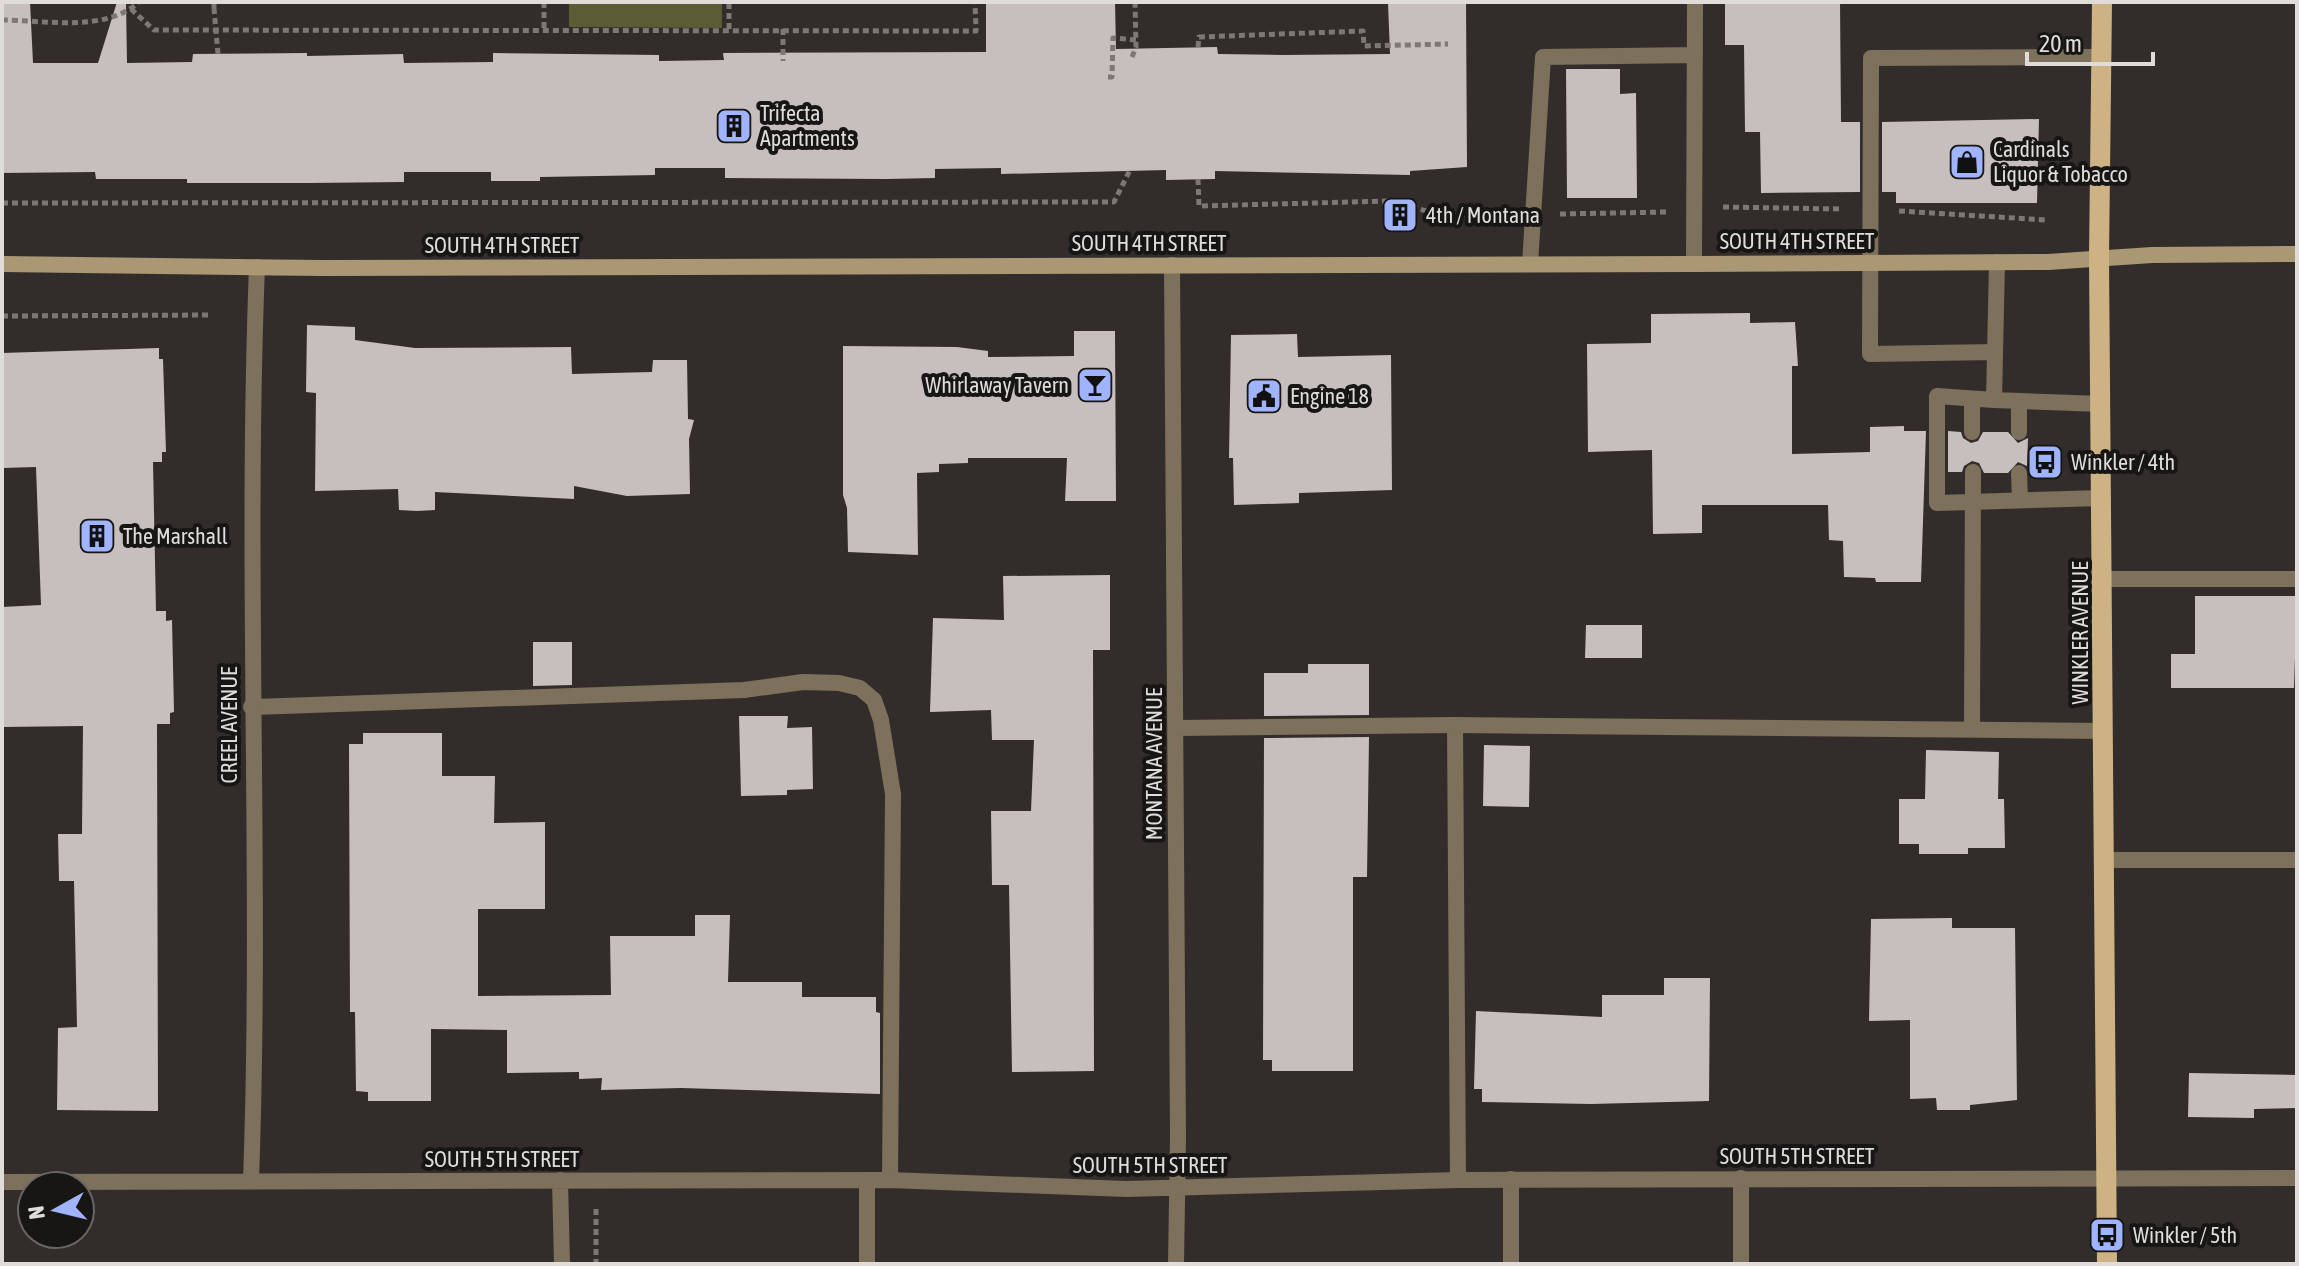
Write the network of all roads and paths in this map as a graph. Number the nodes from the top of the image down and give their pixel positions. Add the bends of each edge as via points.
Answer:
1 (139, 2) edge
2 (214, 2) edge
3 (544, 2) edge
4 (729, 2) edge
5 (975, 2) edge
6 (1135, 2) edge
7 (1695, 2) edge
8 (2102, 2) edge
9 (131, 9) junction
10 (2, 20) edge
11 (544, 28) junction
12 (729, 29) junction
13 (783, 29) junction
14 (1136, 40) junction
15 (1448, 44) dead end
16 (1198, 47) dead end
17 (218, 54) dead end
18 (1695, 55) junction
19 (1132, 57) dead end
20 (2102, 57) junction
21 (783, 61) dead end
22 (1108, 77) dead end
23 (1130, 170) dead end
24 (1198, 179) dead end
25 (2, 203) edge
26 (1694, 206) junction
27 (1870, 209) junction
28 (1532, 215) junction
29 (2046, 220) dead end
30 (2297, 254) edge
31 (2099, 258) junction
32 (1997, 262) junction
33 (1870, 263) junction
34 (2, 264) edge
35 (1530, 264) junction
36 (1694, 264) junction
37 (1172, 265) junction
38 (257, 267) junction
39 (211, 315) dead end
40 (2, 316) edge
41 (1995, 352) junction
42 (1972, 400) junction
43 (1994, 400) junction
44 (2019, 402) junction
45 (2101, 404) junction
46 (1972, 432) dead end
47 (2019, 432) dead end
48 (1973, 472) dead end
49 (2019, 473) dead end
50 (2102, 498) junction
51 (2020, 500) junction
52 (1972, 502) junction
53 (2104, 579) junction
54 (2297, 579) edge
55 (251, 707) junction
56 (1455, 725) junction
57 (1176, 728) junction
58 (1972, 729) junction
59 (2104, 731) junction
60 (2105, 860) junction
61 (2297, 860) edge
62 (1741, 1178) junction
63 (2106, 1178) junction
64 (2297, 1178) edge
65 (1511, 1179) junction
66 (560, 1180) junction
67 (596, 1180) junction
68 (867, 1180) junction
69 (890, 1180) junction
70 (1458, 1180) junction
71 (251, 1181) junction
72 (2, 1182) edge
73 (1176, 1188) junction
74 (562, 1264) edge
75 (596, 1264) edge
76 (867, 1264) edge
77 (1176, 1264) edge
78 (1511, 1264) edge
79 (1741, 1264) edge
80 (2107, 1264) edge

1 - 9 path
2 - 17 path, bridge
3 - 11 path
4 - 12 path
5 - 13 path via 976,31
6 - 14 path
7 - 18 street
8 - 20 main road, WINKLER AVENUE
9 - 10 path via 88,22
9 - 11 path via 154,30
11 - 12 path
12 - 13 path
13 - 21 path
14 - 19 path
14 - 22 path via 1113,38
15 - 16 path via 1364,46 1363,31 1199,37
18 - 26 street
18 - 28 street via 1543,57
20 - 27 street via 1871,58
20 - 31 main road, WINKLER AVENUE
23 - 25 path via 1114,202
24 - 28 path via 1199,206 1390,201 1441,215
26 - 27 path
26 - 28 path via 1660,214
26 - 36 street
27 - 29 path
27 - 33 street
28 - 35 street
30 - 31 main road, SOUTH 4TH STREET
31 - 32 main road, SOUTH 4TH STREET
31 - 45 main road, WINKLER AVENUE
32 - 33 main road, SOUTH 4TH STREET
32 - 41 street
33 - 36 main road, SOUTH 4TH STREET
33 - 41 street via 1870,354
34 - 38 main road, SOUTH 4TH STREET
35 - 36 main road, SOUTH 4TH STREET
35 - 37 main road, SOUTH 4TH STREET
37 - 38 main road, SOUTH 4TH STREET
37 - 57 street, MONTANA AVENUE
38 - 55 street, CREEL AVENUE
39 - 40 path
41 - 43 street
42 - 43 street
42 - 46 street
42 - 52 street via 1937,396 1937,503
43 - 44 street
44 - 45 street
44 - 47 street
45 - 50 main road, WINKLER AVENUE
48 - 52 street
49 - 51 street
50 - 51 street
50 - 53 main road, WINKLER AVENUE
51 - 52 street
52 - 58 street
53 - 54 street
53 - 59 main road, WINKLER AVENUE
55 - 69 street via 744,690 803,682 860,688 874,700 881,720 893,794
55 - 71 street, CREEL AVENUE
56 - 57 street
56 - 58 street
56 - 70 street
57 - 73 street, MONTANA AVENUE
58 - 59 street
59 - 60 main road, WINKLER AVENUE
60 - 61 street
60 - 63 main road, WINKLER AVENUE
62 - 63 street, SOUTH 5TH STREET
62 - 65 street, SOUTH 5TH STREET
62 - 79 street
63 - 64 street, SOUTH 5TH STREET
63 - 80 main road, WINKLER AVENUE
65 - 70 street, SOUTH 5TH STREET
65 - 78 street
66 - 67 street, SOUTH 5TH STREET
66 - 71 street, SOUTH 5TH STREET
66 - 74 street
67 - 68 street, SOUTH 5TH STREET
67 - 75 path
68 - 69 street, SOUTH 5TH STREET
68 - 76 street
69 - 73 street, SOUTH 5TH STREET
70 - 73 street, SOUTH 5TH STREET
71 - 72 street, SOUTH 5TH STREET
73 - 77 street, MONTANA AVENUE

